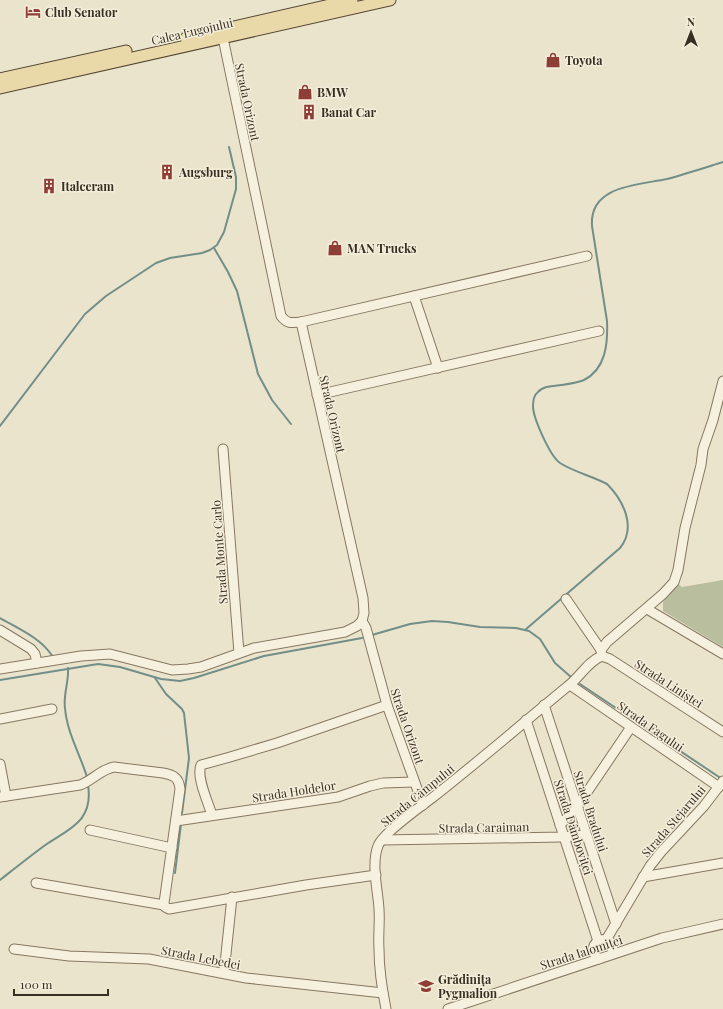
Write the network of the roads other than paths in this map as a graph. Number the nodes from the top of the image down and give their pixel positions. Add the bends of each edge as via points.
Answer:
1 (352, 0) edge
2 (390, 0) edge
3 (223, 38) junction
4 (0, 79) edge
5 (0, 88) edge
6 (587, 256) dead end
7 (414, 296) junction
8 (301, 322) junction
9 (599, 330) dead end
10 (438, 368) junction
11 (723, 381) edge
12 (317, 395) junction
13 (224, 449) dead end
14 (566, 599) dead end
15 (647, 609) junction
16 (362, 621) junction
17 (0, 630) edge
18 (239, 653) junction
19 (601, 653) junction
20 (723, 654) edge
21 (37, 663) junction
22 (0, 669) edge
23 (570, 685) junction
24 (386, 705) junction
25 (544, 706) junction
26 (52, 709) dead end
27 (0, 719) edge
28 (526, 720) junction
29 (631, 727) junction
30 (723, 732) edge
31 (0, 764) edge
32 (414, 782) junction
33 (721, 784) edge
34 (3, 796) edge
35 (423, 805) junction
36 (577, 807) junction
37 (212, 815) junction
38 (176, 821) junction
39 (560, 824) junction
40 (90, 830) dead end
41 (586, 835) junction
42 (565, 837) junction
43 (382, 840) junction
44 (172, 848) junction
45 (723, 863) edge
46 (376, 876) junction
47 (643, 877) junction
48 (36, 882) dead end
49 (232, 897) junction
50 (164, 905) junction
51 (616, 924) junction
52 (723, 924) edge
53 (602, 940) junction
54 (14, 949) dead end
55 (612, 954) junction
56 (599, 958) junction
57 (224, 973) junction
58 (383, 993) junction
59 (386, 1009) edge
60 (448, 1009) edge

1 - 4 main road, Calea Lugojului
2 - 3 main road, Calea Lugojului
3 - 5 main road, Calea Lugojului
3 - 8 street, Strada Orizont via 281,316 290,324
6 - 7 street
7 - 8 street
7 - 10 street
8 - 12 street, Strada Orizont
9 - 10 street
10 - 12 street
11 - 15 street, Strada Câmpului via 703,449 674,582
12 - 16 street, Strada Orizont via 363,598
13 - 18 street, Strada Monte Carlo
14 - 19 street
15 - 19 street, Strada Câmpului via 607,642
15 - 20 street
16 - 18 street via 345,632 282,642
16 - 24 street, Strada Orizont
17 - 21 street via 31,649
18 - 21 street via 201,667 172,670 110,654
19 - 23 street, Strada Câmpului
19 - 30 street, Strada Liniștei
21 - 22 street
23 - 25 street, Strada Câmpului
23 - 29 street, Strada Fagului
24 - 32 street, Strada Orizont
24 - 37 street via 230,758 201,764 200,776
25 - 28 street, Strada Câmpului
25 - 36 street, Strada Bradului
26 - 27 street
28 - 35 street, Strada Câmpului via 476,764
28 - 39 street, Strada Dâmboviței
29 - 33 street, Strada Fagului
29 - 36 street
31 - 34 street
32 - 35 street, Strada Orizont
32 - 37 street, Strada Holdelor via 383,783 338,797
33 - 47 street, Strada Stejarului via 661,852
34 - 38 street via 80,785 114,767 170,774 178,779 180,785
35 - 43 street, Strada Câmpului
36 - 39 street
36 - 41 street, Strada Bradului
37 - 38 street, Strada Holdelor
38 - 44 street
39 - 42 street, Strada Dâmboviței
40 - 44 street
41 - 42 street, Strada Caraiman
41 - 51 street, Strada Bradului
42 - 43 street, Strada Caraiman
42 - 53 street, Strada Dâmboviței
43 - 46 street, Strada Câmpului via 377,850
44 - 50 street
45 - 47 street
46 - 49 street
46 - 58 street, Strada Câmpului via 380,921 379,961
47 - 51 street, Strada Stejarului
48 - 50 street
49 - 50 street via 171,909
49 - 57 street
51 - 53 street, Strada Stejarului
52 - 55 street, Strada Ialomiței via 662,938
53 - 55 street via 611,943 614,948
53 - 56 street via 594,945 593,950
54 - 57 street, Strada Lebedei via 69,956 149,959
55 - 56 street, Strada Ialomiței
56 - 60 street, Strada Ialomiței
57 - 58 street, Strada Lebedei via 246,978
58 - 59 street, Strada Câmpului

